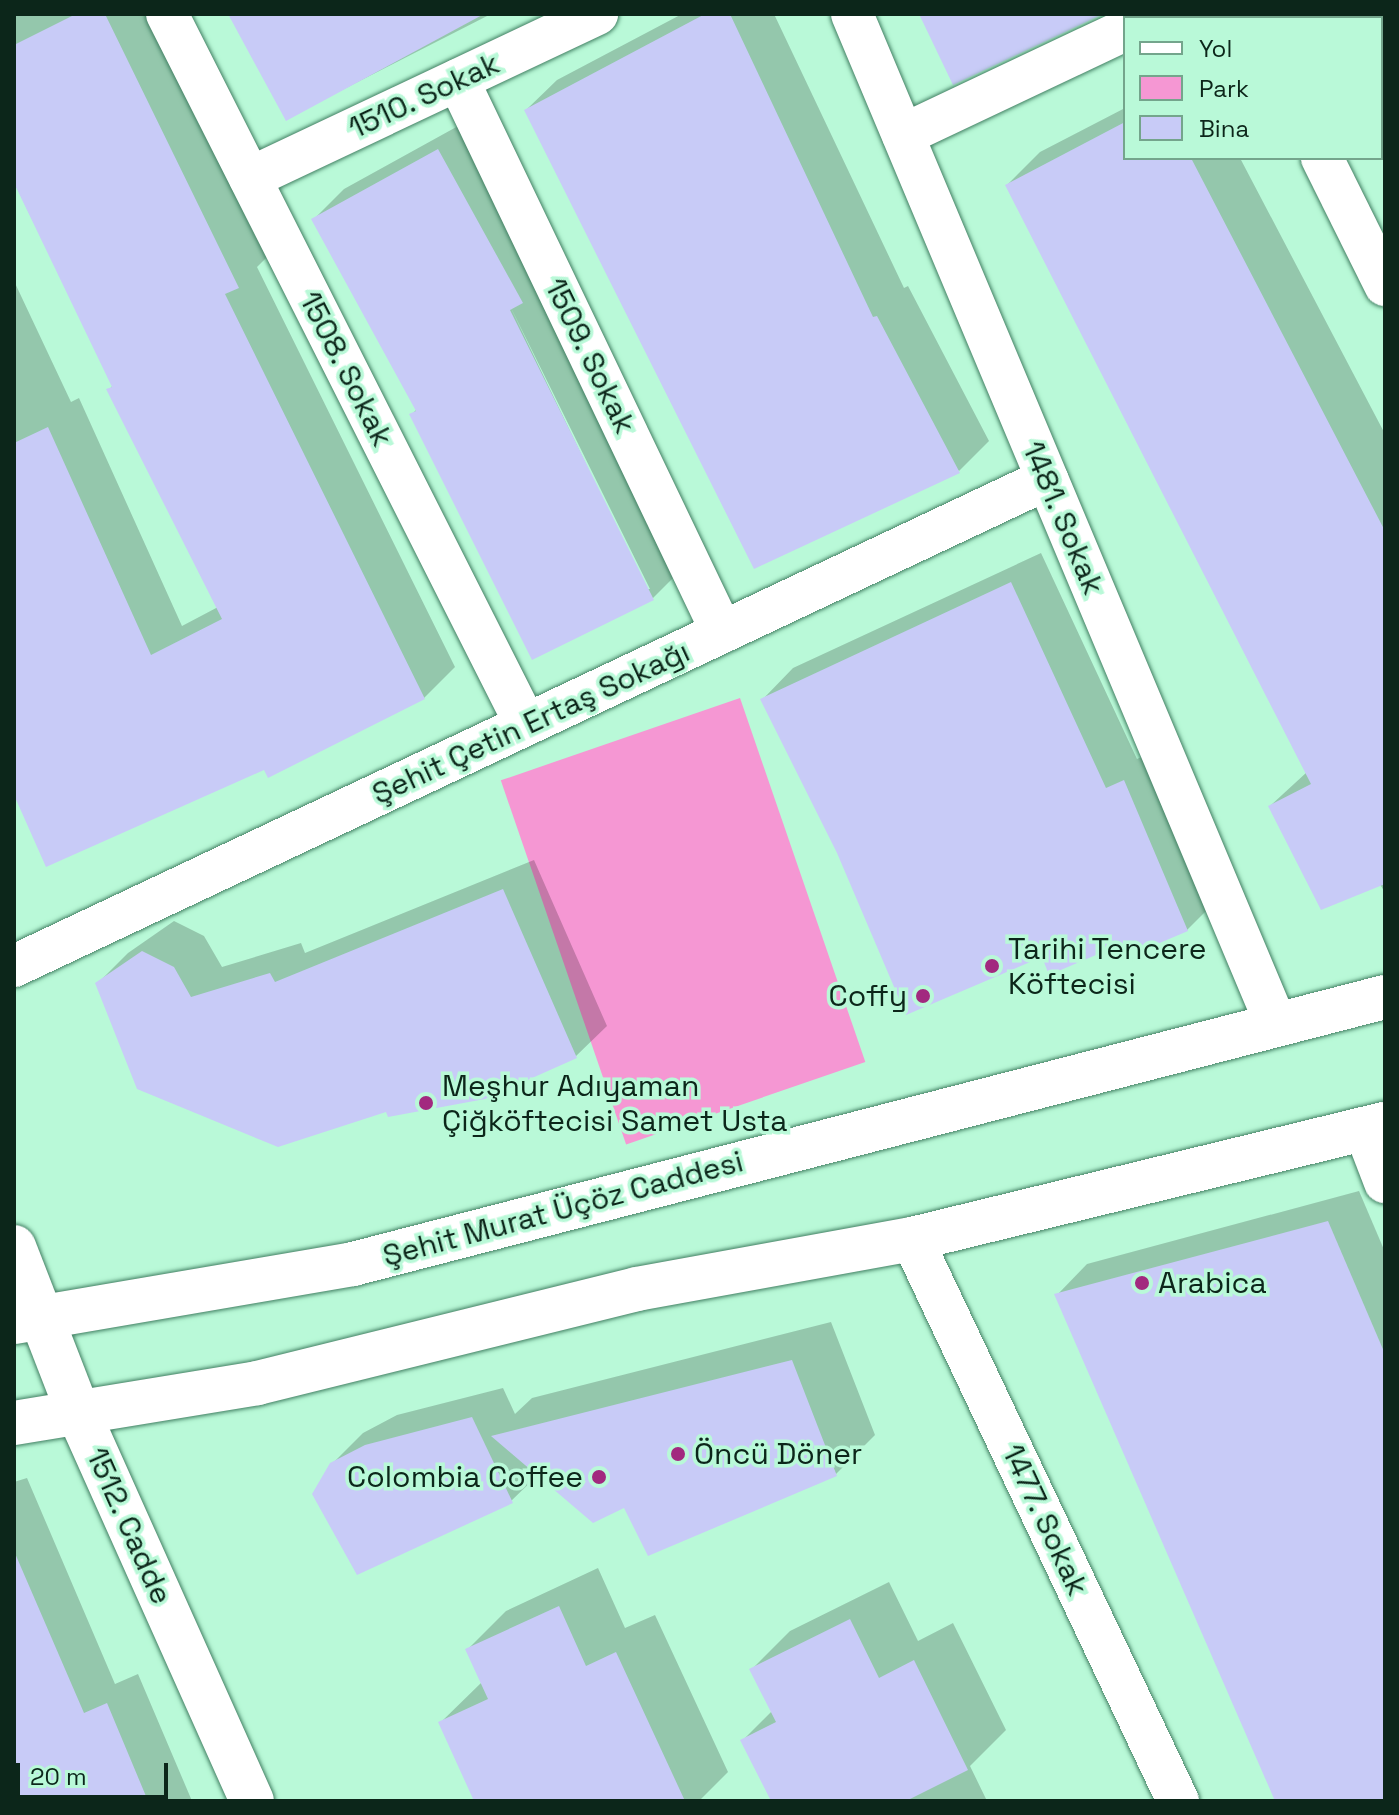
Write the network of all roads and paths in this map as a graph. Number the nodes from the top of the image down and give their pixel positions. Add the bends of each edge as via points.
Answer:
1 (167, 14) edge
2 (597, 14) edge
3 (852, 14) edge
4 (1123, 31) edge
5 (458, 80) junction
6 (903, 135) junction
7 (1323, 160) edge
8 (250, 178) junction
9 (1385, 285) edge
10 (1047, 479) junction
11 (722, 632) junction
12 (526, 725) junction
13 (14, 966) edge
14 (1385, 997) edge
15 (1275, 1022) junction
16 (1375, 1127) edge
17 (1385, 1182) edge
18 (912, 1239) junction
19 (14, 1247) edge
20 (28, 1319) edge
21 (78, 1412) junction
22 (14, 1423) edge
23 (252, 1801) edge
24 (1178, 1801) edge

1 - 8 street, 1508. Sokak
2 - 5 street, 1510. Sokak
3 - 6 street, 1481. Sokak
4 - 6 street
5 - 8 street, 1510. Sokak
5 - 11 street, 1509. Sokak
6 - 10 street, 1481. Sokak
7 - 9 street
8 - 12 street, 1508. Sokak
10 - 11 street, Şehit Çetin Ertaş Sokağı
10 - 15 street, 1481. Sokak
11 - 12 street, Şehit Çetin Ertaş Sokağı
12 - 13 street, Şehit Çetin Ertaş Sokağı
14 - 15 main road, Şehit Murat Üçöz Caddesi
15 - 20 main road, Şehit Murat Üçöz Caddesi via 353,1264
16 - 17 street
16 - 18 main road
18 - 21 main road via 637,1289 257,1383
18 - 24 street, 1477. Sokak
19 - 20 main road, 1512. Cadde
20 - 21 main road, 1512. Cadde
21 - 22 main road
21 - 23 main road, 1512. Cadde

